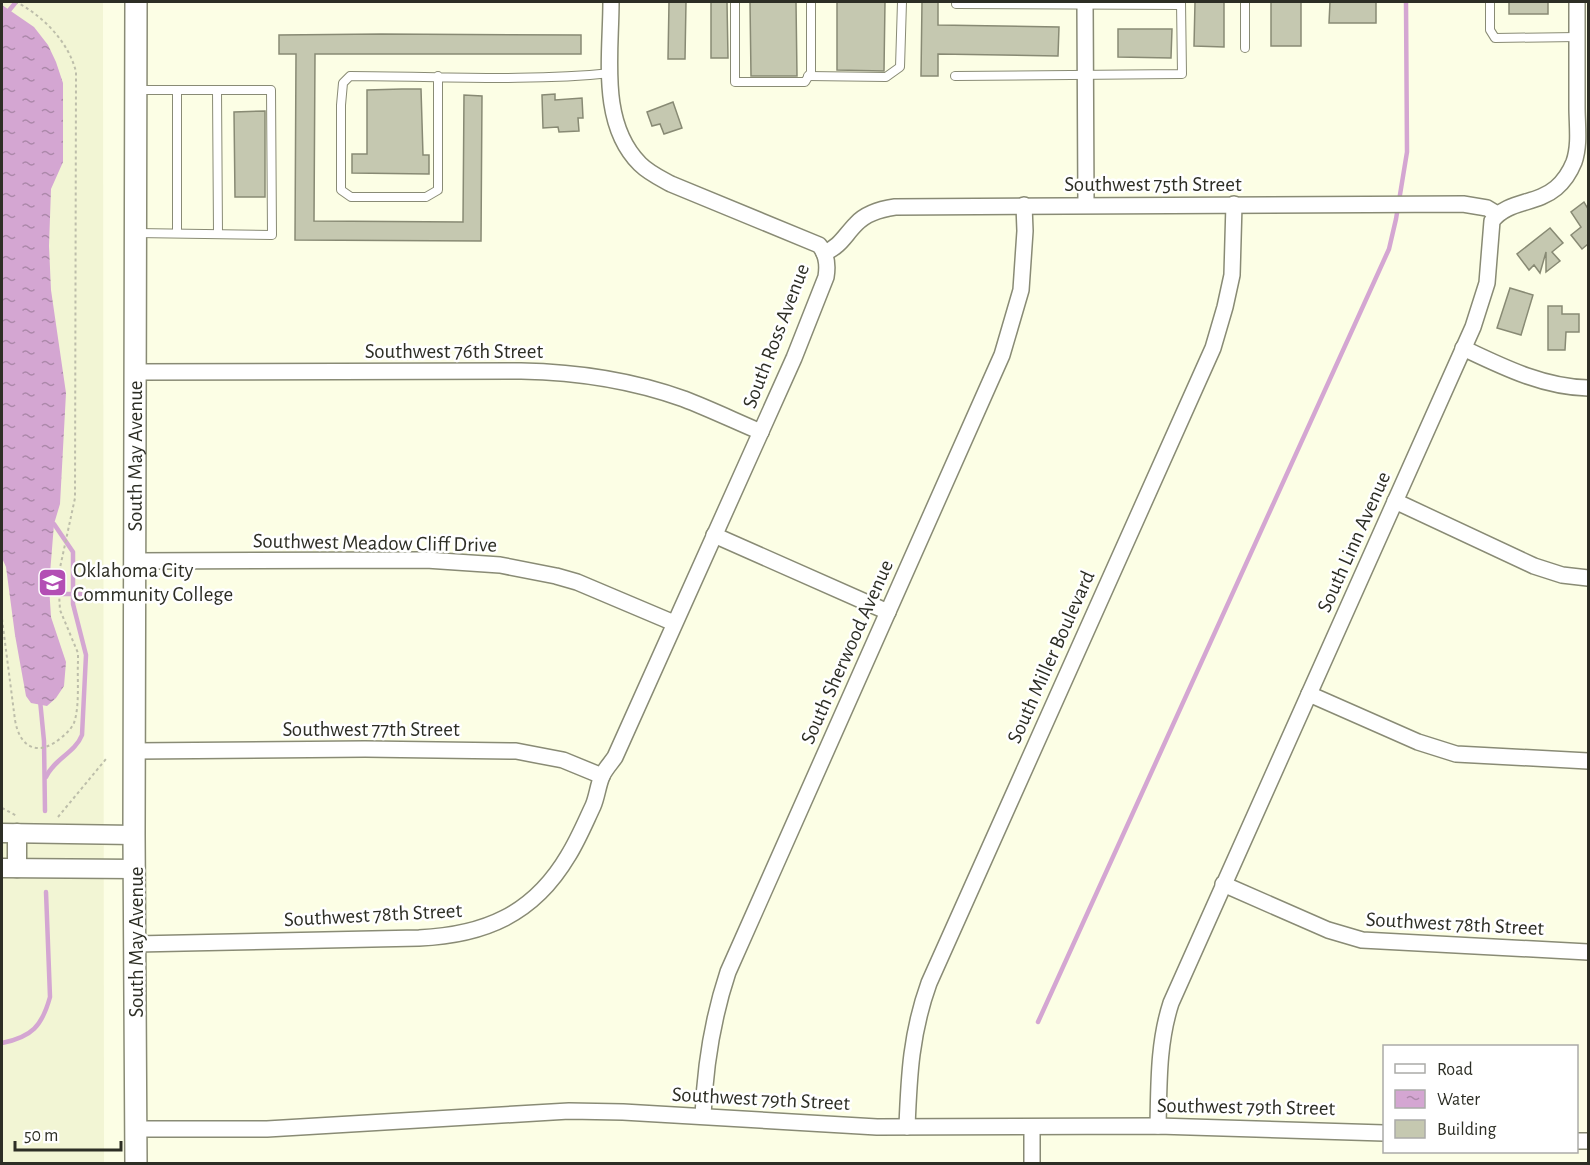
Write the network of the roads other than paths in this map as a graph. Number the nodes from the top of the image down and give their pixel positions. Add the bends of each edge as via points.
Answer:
1 (136, 2) edge
2 (611, 2) edge
3 (735, 2) edge
4 (811, 2) edge
5 (902, 2) edge
6 (1245, 2) edge
7 (1490, 2) edge
8 (1577, 2) edge
9 (1062, 3) edge
10 (1085, 3) edge
11 (1110, 3) edge
12 (1181, 3) edge
13 (956, 4) dead end
14 (1577, 37) junction
15 (1245, 48) dead end
16 (610, 73) junction
17 (438, 76) junction
18 (808, 76) junction
19 (956, 76) dead end
20 (1085, 76) junction
21 (136, 90) junction
22 (177, 90) junction
23 (217, 90) junction
24 (1234, 204) junction
25 (1024, 205) junction
26 (1086, 205) junction
27 (1497, 214) junction
28 (136, 233) junction
29 (177, 233) junction
30 (218, 234) junction
31 (824, 253) junction
32 (1463, 348) junction
33 (136, 372) junction
34 (1588, 388) edge
35 (761, 432) junction
36 (1395, 501) junction
37 (714, 535) junction
38 (136, 561) junction
39 (1588, 578) edge
40 (888, 612) junction
41 (674, 622) junction
42 (1309, 694) junction
43 (135, 751) junction
44 (1588, 761) edge
45 (602, 776) junction
46 (13, 828) edge
47 (134, 835) junction
48 (9, 868) edge
49 (135, 868) junction
50 (1223, 884) junction
51 (136, 944) junction
52 (1588, 952) edge
53 (703, 1116) junction
54 (1158, 1126) junction
55 (907, 1127) junction
56 (1032, 1127) junction
57 (136, 1129) junction
58 (1383, 1133) edge
59 (136, 1164) edge
60 (1032, 1164) edge

1 - 21 main road, South May Avenue
2 - 16 street, South Ross Avenue
3 - 18 lane via 735,82 805,82
4 - 18 lane
5 - 18 lane via 900,67 886,77
6 - 15 lane
7 - 14 lane via 1490,30 1495,38
8 - 14 street
9 - 10 lane
9 - 13 lane
10 - 11 lane
10 - 20 street
11 - 12 lane
12 - 20 lane via 1182,74
14 - 27 street via 1574,161 1563,180 1547,194
16 - 17 lane via 570,78
16 - 31 street, South Ross Avenue via 617,126 625,146 642,166 671,184 809,239 819,244
17 - 17 lane via 350,76 343,83 341,190 351,197 426,197 438,190
19 - 20 lane
20 - 26 street
21 - 22 lane
21 - 28 main road, South May Avenue
22 - 23 lane
22 - 29 lane
23 - 30 lane
23 - 30 lane via 271,90 272,101 272,235
24 - 26 street, Southwest 75th Street
24 - 27 street, Southwest 75th Street via 1471,205
24 - 55 street, South Miller Boulevard via 1230,283 1213,348 929,983 911,1053
25 - 26 street, Southwest 75th Street
25 - 31 street, Southwest 75th Street via 884,208 856,223 838,246
25 - 40 street, South Sherwood Avenue via 1021,290 1002,355
27 - 32 street, South Linn Avenue via 1491,226 1483,297
28 - 29 lane
28 - 33 main road, South May Avenue
29 - 30 lane
31 - 35 street, South Ross Avenue via 826,277
32 - 34 street via 1539,381
32 - 36 street, South Linn Avenue
33 - 35 street, Southwest 76th Street via 565,372 648,387
33 - 38 main road, South May Avenue
35 - 37 street, South Ross Avenue
36 - 39 street via 1534,566
36 - 42 street, South Linn Avenue
37 - 40 street
37 - 41 street, South Ross Avenue
38 - 41 street, Southwest Meadow Cliff Drive via 426,560 500,565 577,582
38 - 43 main road, South May Avenue
40 - 53 street, South Sherwood Avenue via 728,972 710,1039
41 - 45 street, South Ross Avenue via 615,757
42 - 44 street via 1418,742 1456,754
42 - 50 street, South Linn Avenue
43 - 45 street, Southwest 77th Street via 516,751 563,760
43 - 47 main road, South May Avenue
45 - 51 street, Southwest 78th Street via 595,801 556,874 531,901 484,928 447,937
46 - 47 street
46 - 48 street
47 - 49 main road, South May Avenue
48 - 49 street
49 - 51 main road, South May Avenue
50 - 52 street, Southwest 78th Street via 1328,930 1362,940
50 - 54 street, South Linn Avenue via 1166,1017 1160,1053
51 - 57 main road, South May Avenue
53 - 55 street, Southwest 79th Street
53 - 57 street, Southwest 79th Street via 569,1111 267,1129
54 - 56 street, Southwest 79th Street
54 - 58 street, Southwest 79th Street
55 - 56 street, Southwest 79th Street
56 - 60 street
57 - 59 main road, South May Avenue

